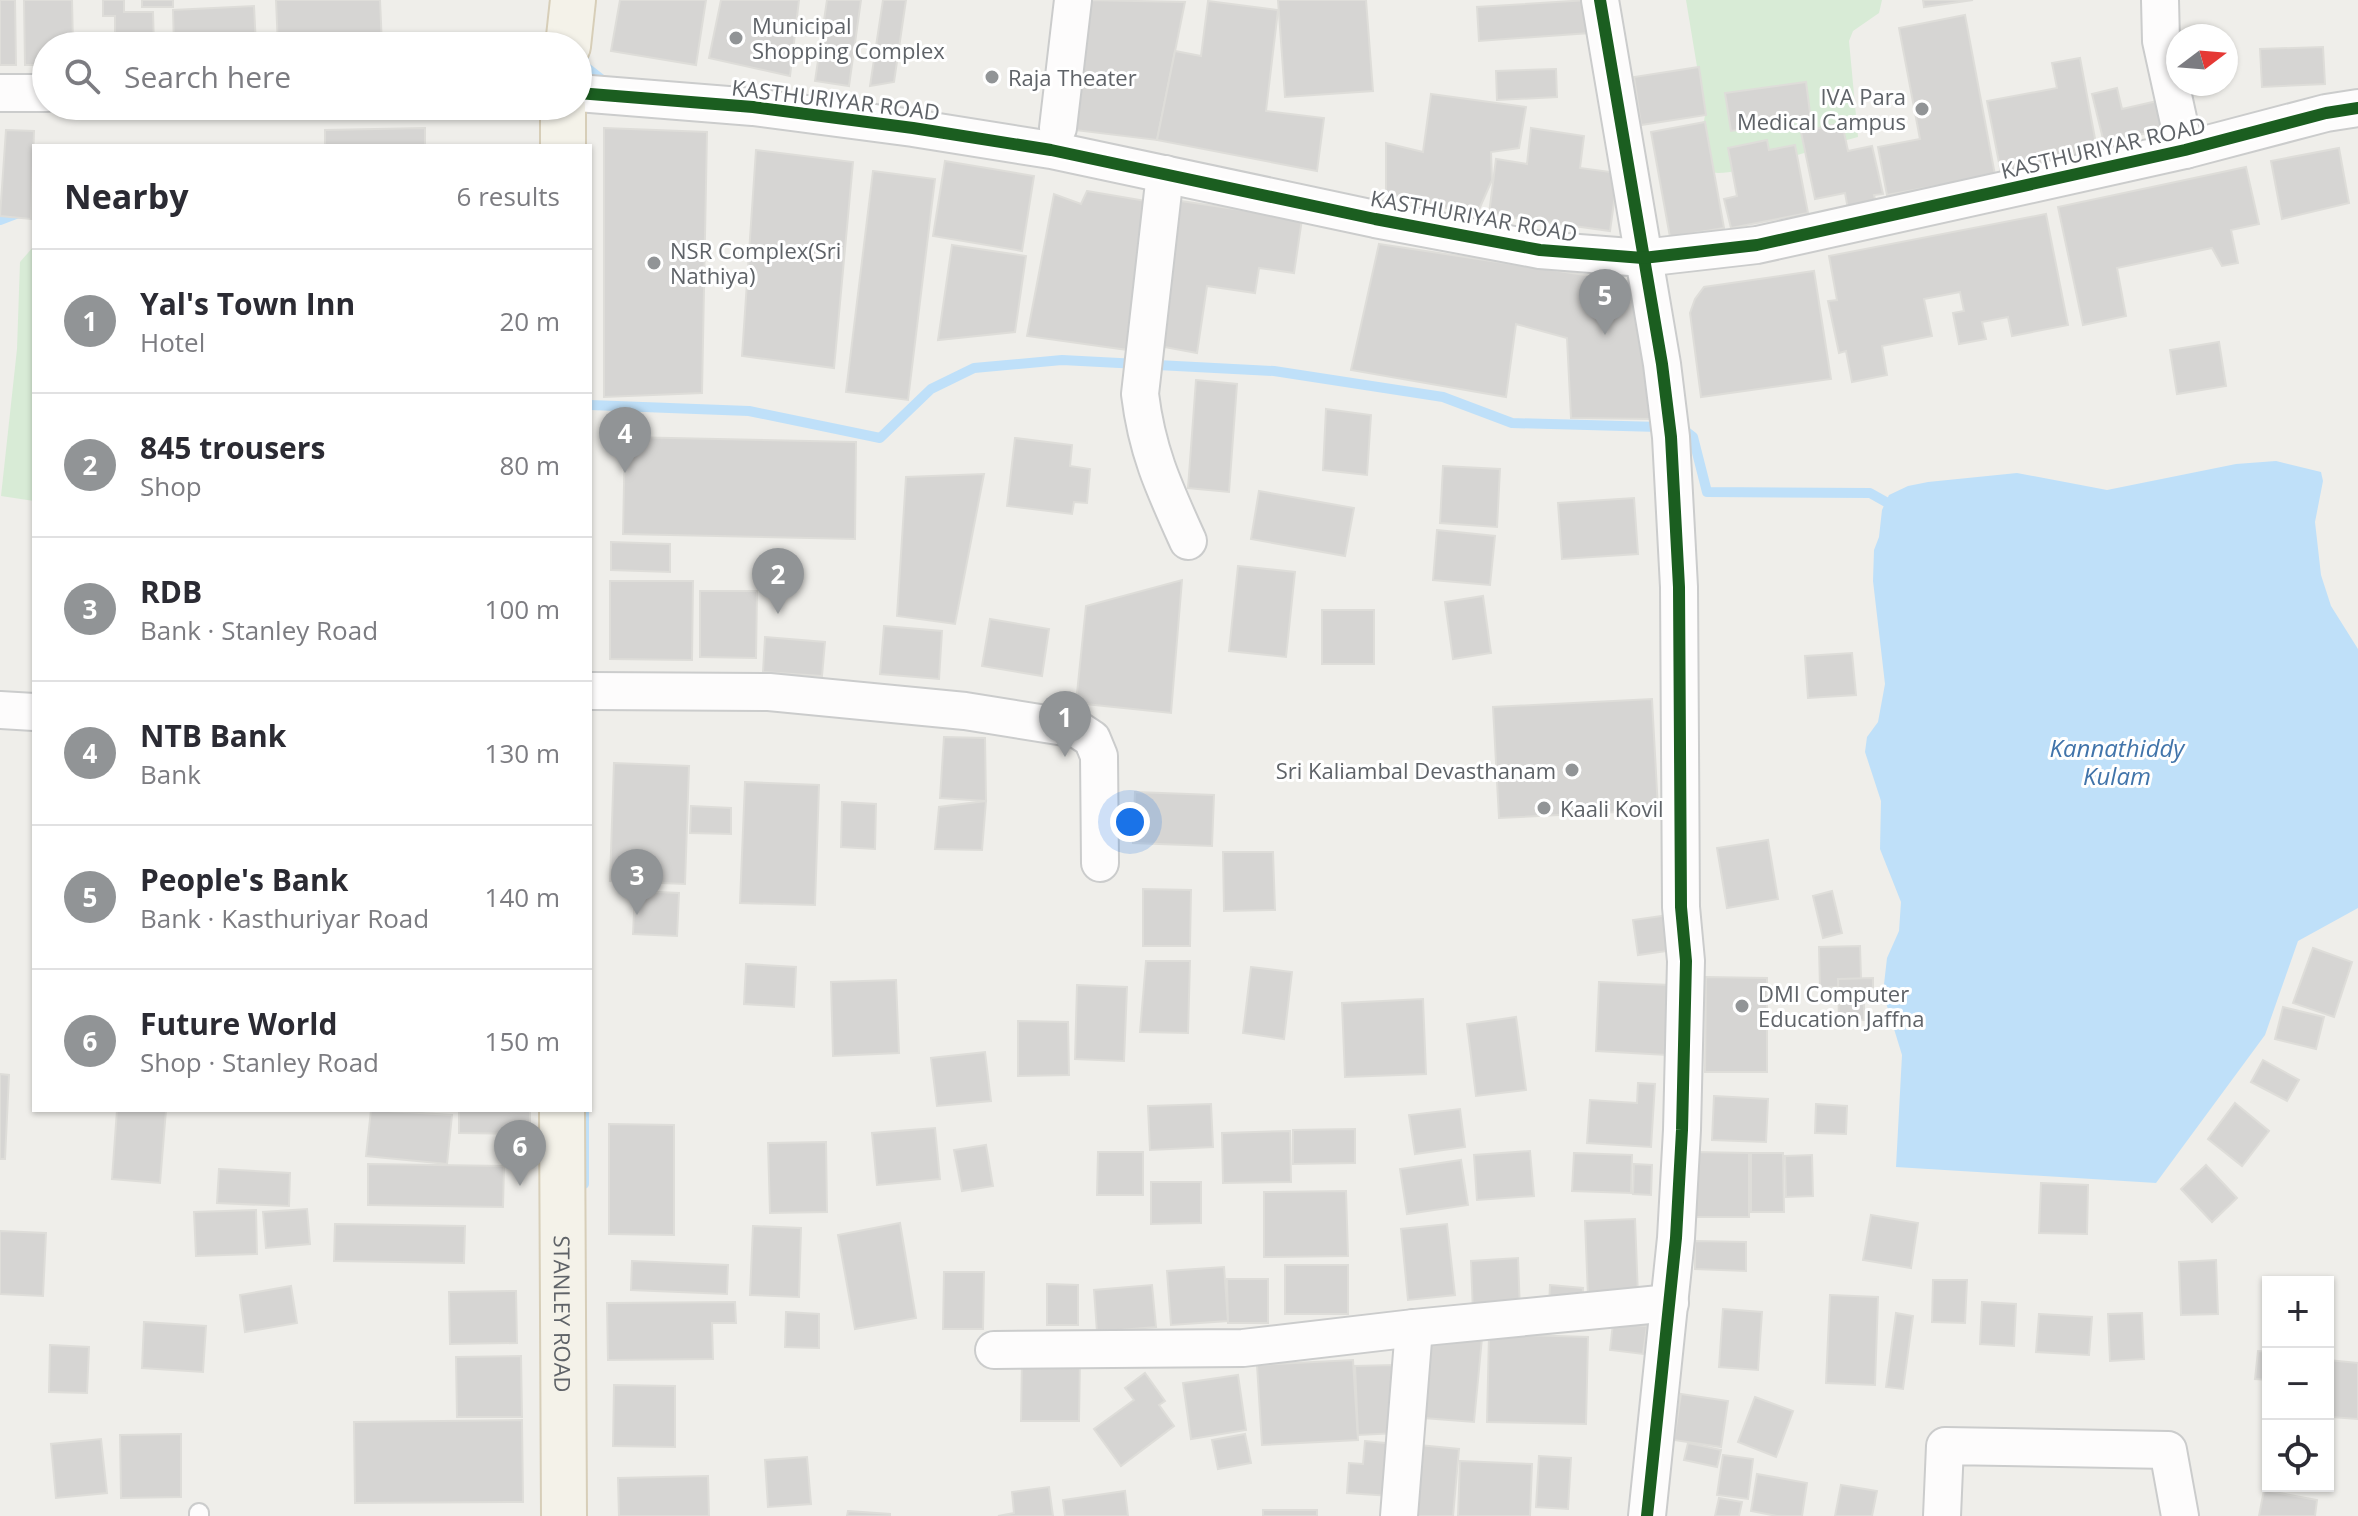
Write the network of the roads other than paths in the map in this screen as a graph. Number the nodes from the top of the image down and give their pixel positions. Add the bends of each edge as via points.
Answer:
1 (573, 0) edge
2 (1073, 0) edge
3 (1600, 0) edge
4 (2160, 0) edge
5 (570, 32) edge
6 (0, 93) edge
7 (32, 93) edge
8 (592, 94) edge
9 (2358, 108) edge
10 (563, 120) edge
11 (1058, 128) dead end
12 (563, 144) edge
13 (2185, 150) junction
14 (1165, 174) junction
15 (1643, 258) junction
16 (1188, 541) dead end
17 (592, 691) edge
18 (0, 710) edge
19 (32, 712) edge
20 (1100, 863) dead end
21 (562, 1112) edge
22 (1670, 1303) junction
23 (1414, 1328) junction
24 (994, 1350) dead end
25 (564, 1516) edge
26 (1399, 1516) edge
27 (1647, 1516) edge
28 (1942, 1516) edge
29 (2180, 1516) edge

1 - 5 main road
2 - 11 street
3 - 15 street
4 - 13 street via 2161,41
6 - 7 street
8 - 14 street, KASTHURIYAR ROAD via 753,107 913,128
9 - 13 street, KASTHURIYAR ROAD
10 - 12 main road
13 - 15 street, KASTHURIYAR ROAD via 1757,245
14 - 15 street, KASTHURIYAR ROAD via 1540,250
14 - 16 street via 1140,394 1155,469
15 - 22 street via 1671,437 1681,646 1681,907 1686,961
17 - 20 street via 769,692 965,711 1077,729 1092,739 1099,756
18 - 19 street
21 - 25 main road, STANLEY ROAD
22 - 23 street
22 - 27 street
23 - 24 street via 1243,1348
23 - 26 street
28 - 29 street via 1945,1446 2168,1450

